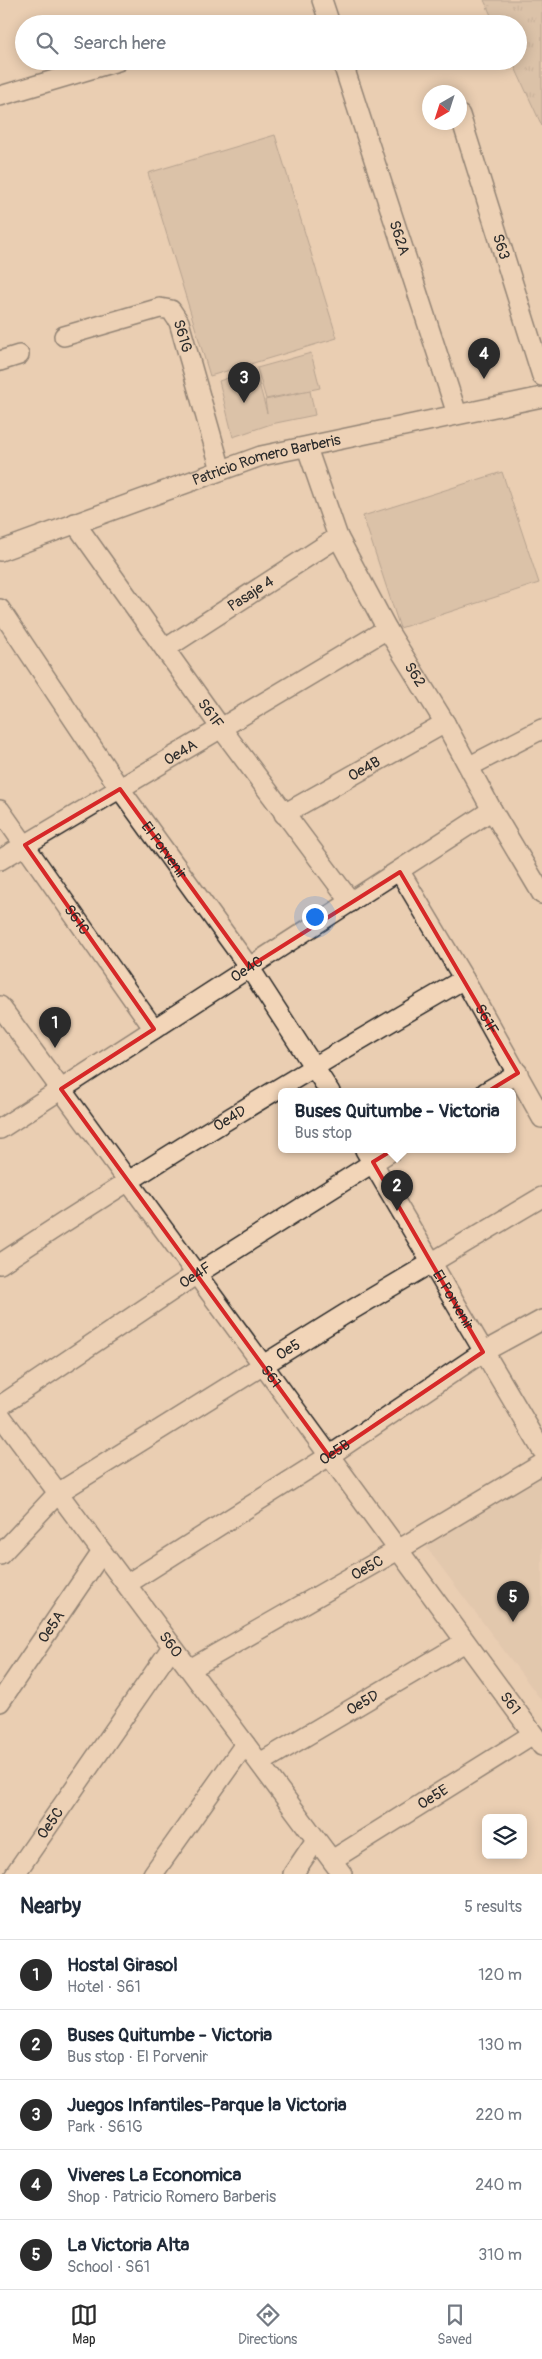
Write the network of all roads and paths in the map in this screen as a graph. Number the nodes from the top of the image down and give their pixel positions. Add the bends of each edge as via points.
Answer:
1 (322, 0) edge
2 (327, 15) edge
3 (88, 70) edge
4 (345, 70) edge
5 (0, 96) edge
6 (465, 130) edge
7 (64, 336) dead end
8 (19, 354) dead end
9 (0, 361) edge
10 (542, 376) edge
11 (542, 397) edge
12 (457, 414) junction
13 (307, 448) junction
14 (221, 470) junction
15 (75, 522) junction
16 (338, 537) junction
17 (0, 552) edge
18 (0, 609) edge
19 (387, 629) junction
20 (165, 650) junction
21 (445, 722) junction
22 (221, 728) junction
23 (542, 730) edge
24 (470, 766) junction
25 (120, 789) junction
26 (0, 810) edge
27 (492, 810) junction
28 (284, 814) junction
29 (25, 845) junction
30 (0, 860) edge
31 (400, 872) junction
32 (542, 894) edge
33 (351, 902) junction
34 (249, 967) junction
35 (464, 978) junction
36 (0, 1006) edge
37 (154, 1029) junction
38 (313, 1066) junction
39 (518, 1073) junction
40 (327, 1088) edge
41 (493, 1088) edge
42 (61, 1089) junction
43 (542, 1118) edge
44 (0, 1128) edge
45 (369, 1156) edge
46 (126, 1181) junction
47 (542, 1197) edge
48 (430, 1262) junction
49 (0, 1264) edge
50 (195, 1275) junction
51 (542, 1320) edge
52 (483, 1352) junction
53 (262, 1366) junction
54 (0, 1406) edge
55 (0, 1415) edge
56 (542, 1450) edge
57 (330, 1456) junction
58 (542, 1464) edge
59 (58, 1493) junction
60 (398, 1550) junction
61 (102, 1552) junction
62 (0, 1555) edge
63 (127, 1584) junction
64 (465, 1642) junction
65 (172, 1647) junction
66 (190, 1669) junction
67 (0, 1702) edge
68 (537, 1740) edge
69 (245, 1744) junction
70 (260, 1764) junction
71 (316, 1840) junction
72 (337, 1867) edge
73 (15, 1874) edge
74 (153, 1874) edge
75 (293, 1874) edge

1 - 2 street
3 - 5 street
4 - 12 street, S62A
6 - 10 street, S63
7 - 14 street, S61G via 160,308 171,310 179,322
8 - 9 street
11 - 12 street, Patricio Romero Barberis
12 - 13 street, Patricio Romero Barberis
13 - 14 street, Patricio Romero Barberis via 261,456
13 - 16 street, S62
14 - 15 street, Patricio Romero Barberis
15 - 17 street, Patricio Romero Barberis
15 - 20 street, S61F
16 - 19 street, S62
16 - 20 street, Pasaje 4
18 - 25 street, El Porvenir
19 - 21 street, S62
19 - 22 street, Oe4A
20 - 22 street, S61F
21 - 24 street, S62
21 - 28 street, Oe4B
22 - 25 street, Oe4A
22 - 28 street, S61F
23 - 24 street
24 - 27 street, S62
25 - 29 street, Oe4A
25 - 34 street, El Porvenir
26 - 29 street, S61C
27 - 31 street, Oe4C
27 - 32 street, S62
28 - 33 street, S61F
29 - 30 street, Oe4A
29 - 37 street, S61C
31 - 33 street, Oe4C
31 - 35 street, S61F
33 - 34 street, Oe4C
34 - 37 street, Oe4C
34 - 38 street, El Porvenir
35 - 38 street, Oe4D
35 - 39 street, S61F
36 - 42 street, S61
37 - 42 street, Oe4C
38 - 40 street, El Porvenir
38 - 46 street, Oe4D
39 - 41 street
39 - 43 street, S61F
42 - 44 street, Oe4C
42 - 46 street, S61
45 - 48 street, El Porvenir
45 - 50 street, Oe4F
46 - 49 street, Oe4D
46 - 50 street, S61
47 - 48 street, Oe5
48 - 52 street, El Porvenir
48 - 53 street, Oe5
50 - 53 street, S61
50 - 54 street, Oe4F
51 - 52 street, Oe5B
52 - 56 street, El Porvenir
52 - 57 street, Oe5B
53 - 57 street, S61
53 - 59 street, Oe5
55 - 59 street, S60
57 - 60 street, S61
57 - 63 street, Oe5B
58 - 60 street, Oe5C
59 - 61 street, S60
59 - 62 street, Oe5
60 - 64 street, S61
60 - 66 street, Oe5C
61 - 63 street, S60
61 - 67 street, Oe5A
63 - 65 street, S60
64 - 68 street, S61
64 - 70 street, Oe5D
65 - 66 street, S60
65 - 73 street, Oe5C
66 - 69 street, S60
68 - 72 street, Oe5E
69 - 70 street, S60
69 - 74 street
70 - 71 street, S60
71 - 72 street, S60
71 - 75 street

